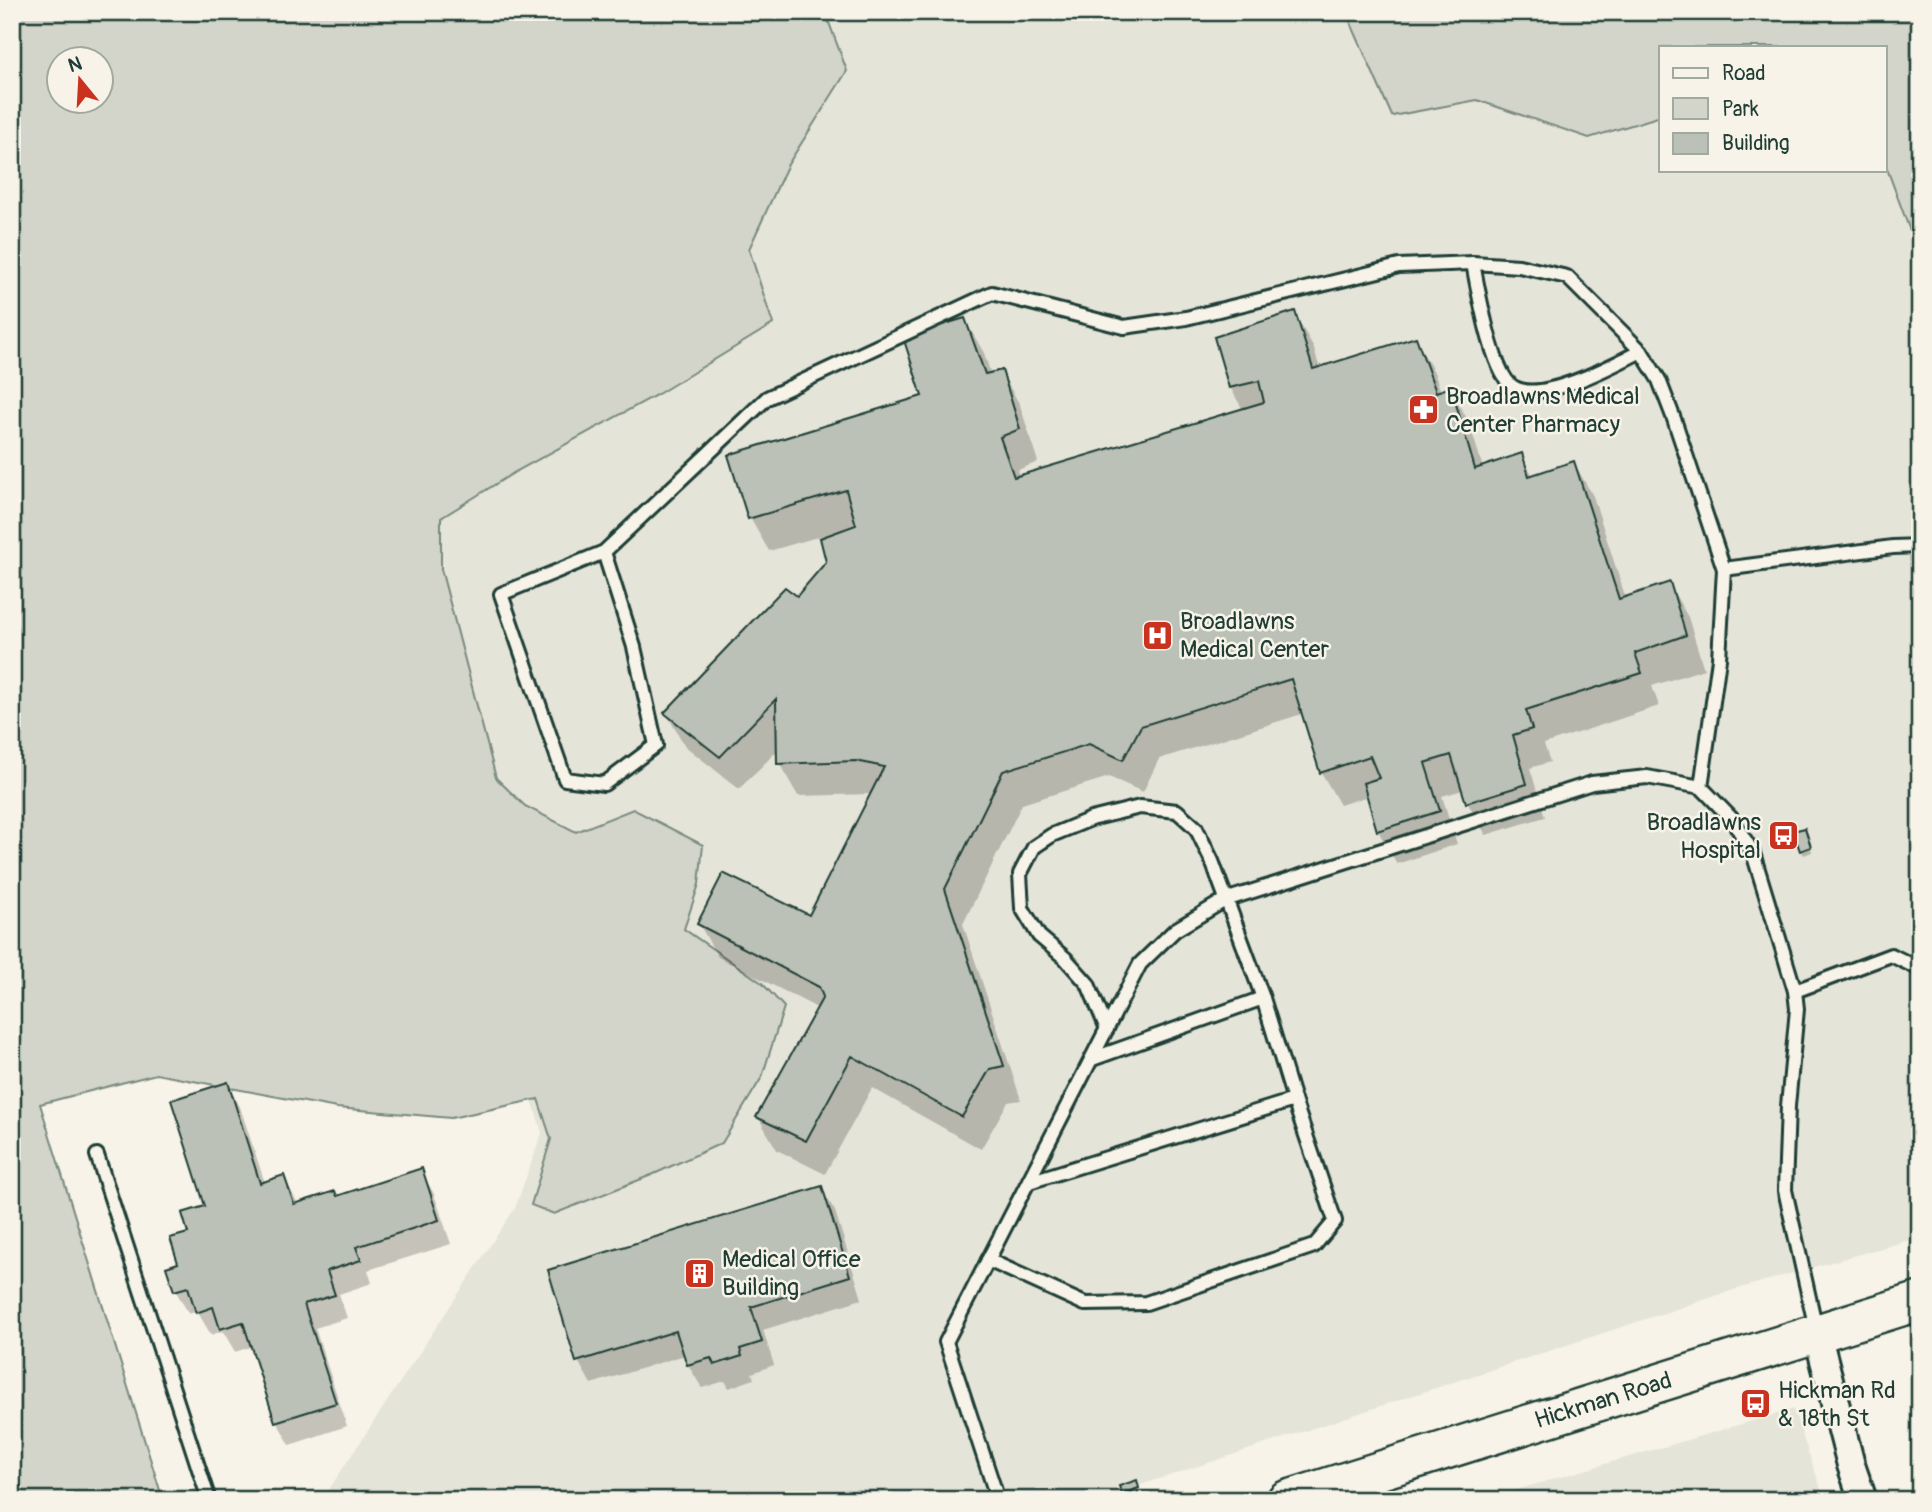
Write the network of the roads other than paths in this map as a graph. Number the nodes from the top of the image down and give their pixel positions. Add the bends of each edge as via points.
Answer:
1 (1473, 263) junction
2 (1641, 351) junction
3 (1920, 547) edge
4 (604, 552) junction
5 (1724, 569) junction
6 (1701, 787) junction
7 (1225, 900) junction
8 (1920, 969) edge
9 (1795, 991) junction
10 (1263, 998) junction
11 (1107, 1029) junction
12 (1092, 1059) junction
13 (1294, 1100) junction
14 (97, 1155) dead end
15 (1029, 1182) junction
16 (988, 1260) junction
17 (1920, 1301) edge
18 (1817, 1333) junction
19 (209, 1500) edge
20 (998, 1500) edge
21 (1286, 1500) edge
22 (1863, 1500) edge

1 - 2 lane via 1519,266 1567,277
1 - 2 lane via 1501,373 1513,388 1529,393 1545,390 1595,374
1 - 4 lane via 1399,266 1186,318 1124,327 992,293 767,398
2 - 5 lane via 1675,419
3 - 5 lane
4 - 4 lane via 501,594 565,779 604,784 656,745 634,648
5 - 6 lane via 1720,659
6 - 7 lane via 1647,777 1592,783
6 - 9 lane via 1732,819 1753,853
7 - 10 lane
7 - 11 lane via 1175,930 1140,964
7 - 11 lane via 1196,828 1177,811 1140,807 1103,816 1052,835 1034,847 1020,874 1022,908 1040,936 1088,984
8 - 9 lane via 1891,955
9 - 18 lane via 1785,1190
10 - 12 lane
10 - 13 lane
11 - 12 lane
12 - 15 lane
13 - 15 lane
13 - 16 lane via 1335,1221 1314,1246 1146,1303 1085,1304
14 - 19 lane
15 - 16 lane
16 - 20 lane via 946,1342
17 - 18 main road, Hickman Road
18 - 21 main road, Hickman Road
18 - 22 street

